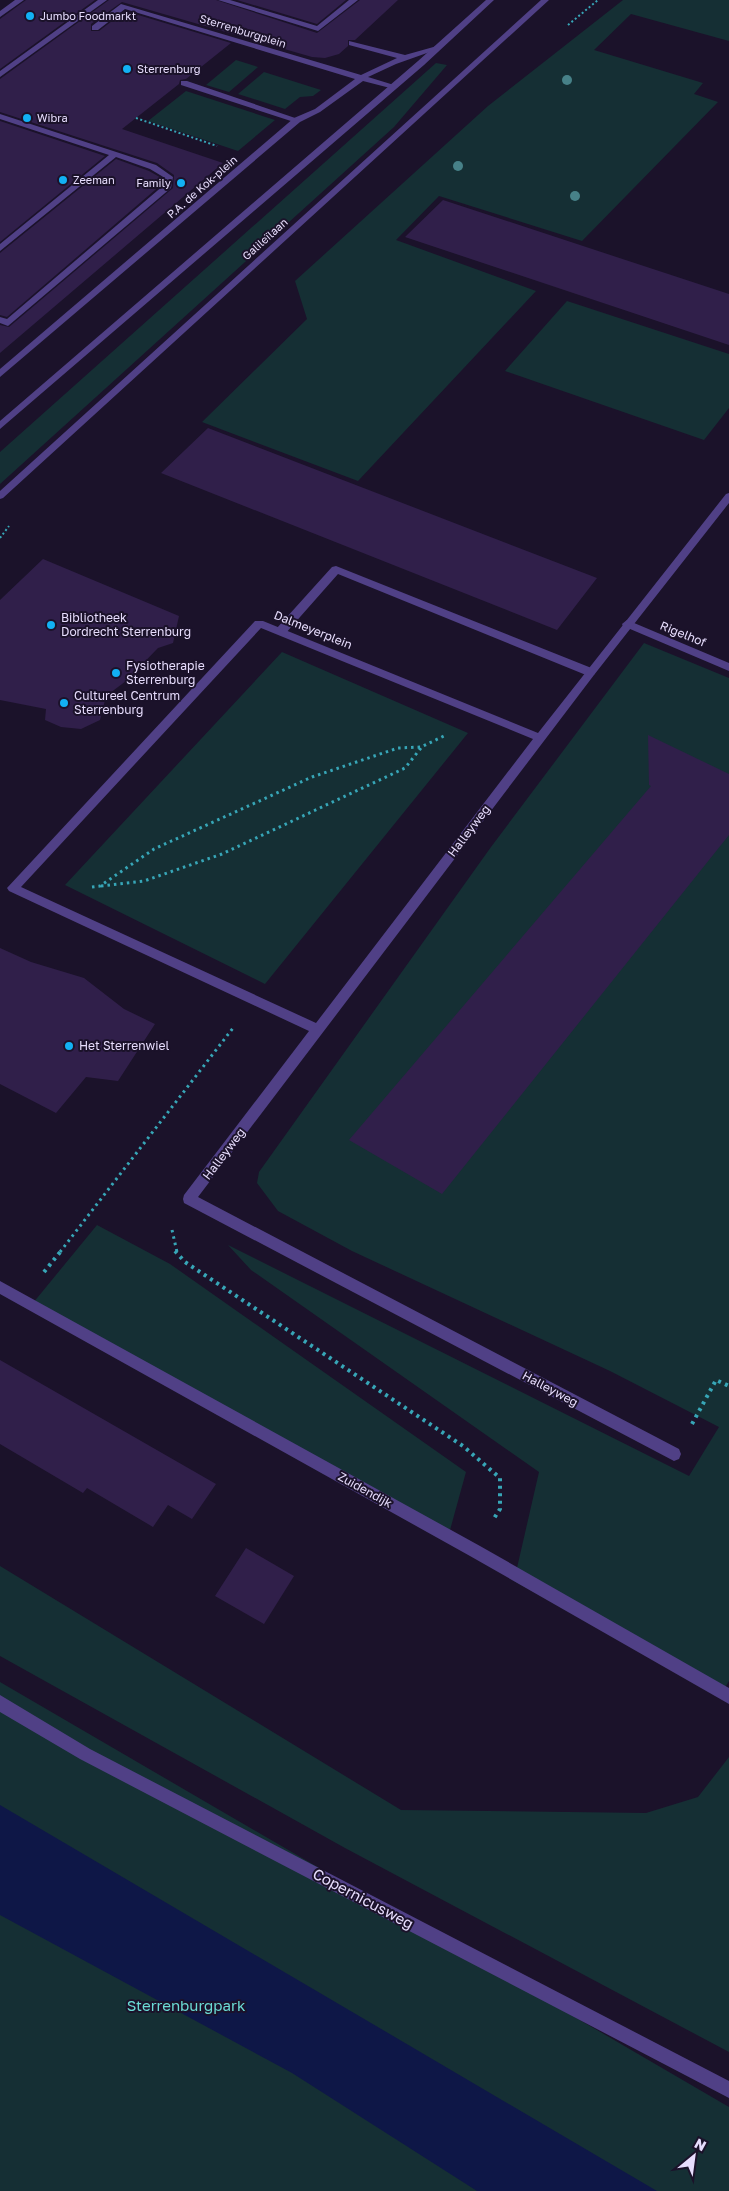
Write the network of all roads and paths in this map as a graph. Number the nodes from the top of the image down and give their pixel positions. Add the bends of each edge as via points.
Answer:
1 (20, 0) edge
2 (102, 0) edge
3 (222, 0) edge
4 (354, 0) edge
5 (490, 0) edge
6 (545, 0) edge
7 (0, 15) edge
8 (95, 28) dead end
9 (352, 43) dead end
10 (437, 48) junction
11 (402, 57) junction
12 (420, 63) junction
13 (0, 75) edge
14 (362, 78) junction
15 (184, 83) dead end
16 (391, 87) junction
17 (0, 116) edge
18 (136, 118) dead end
19 (297, 120) junction
20 (115, 154) junction
21 (253, 158) junction
22 (0, 248) edge
23 (0, 320) edge
24 (0, 374) edge
25 (0, 426) edge
26 (0, 496) edge
27 (729, 496) edge
28 (626, 624) junction
29 (281, 631) junction
30 (729, 666) edge
31 (590, 672) junction
32 (484, 715) junction
33 (540, 738) junction
34 (421, 748) junction
35 (100, 886) junction
36 (29, 896) junction
37 (255, 1002) junction
38 (318, 1030) junction
39 (189, 1200) junction
40 (0, 1287) edge
41 (22, 1300) junction
42 (729, 1386) edge
43 (674, 1454) joint
44 (475, 1551) junction
45 (729, 1696) edge
46 (0, 1703) edge
47 (729, 2090) edge

1 - 7 street
2 - 13 street
3 - 4 street via 318,29
5 - 10 street
6 - 26 street, Galileïlaan
8 - 14 street, Sterrenburgplein via 124,6
9 - 11 street
10 - 11 street, P.A. de Kok-plein
10 - 12 street
11 - 12 street
11 - 14 street, P.A. de Kok-plein
12 - 16 street
14 - 16 street, Sterrenburgplein
14 - 19 street, P.A. de Kok-plein via 317,113
15 - 19 street
16 - 25 street
17 - 20 street
18 - 21 path
19 - 21 street, P.A. de Kok-plein
20 - 22 street
20 - 23 street via 153,167 169,177 168,186 8,323
21 - 24 street, P.A. de Kok-plein
27 - 28 street, Halleyweg
28 - 30 street, Rigelhof
28 - 31 street, Halleyweg
29 - 31 street via 336,569
29 - 32 street, Dalmeyerplein
29 - 36 street, Dalmeyerplein via 260,623 13,888
31 - 33 street, Halleyweg
32 - 33 street, Dalmeyerplein
32 - 34 path
33 - 38 street, Halleyweg
34 - 35 path via 398,748 312,777 154,849
34 - 35 path via 405,768 222,854 144,881
35 - 36 path
36 - 37 street, Dalmeyerplein
37 - 38 street, Dalmeyerplein
37 - 41 path
38 - 39 street, Halleyweg
39 - 43 street, Halleyweg
39 - 44 path via 172,1229 175,1250 185,1262 463,1446 500,1478 500,1509
40 - 41 street, Zuidendijk
41 - 44 street, Zuidendijk
42 - 43 path via 716,1380
44 - 45 street, Zuidendijk
46 - 47 street, Copernicusweg via 85,1754

